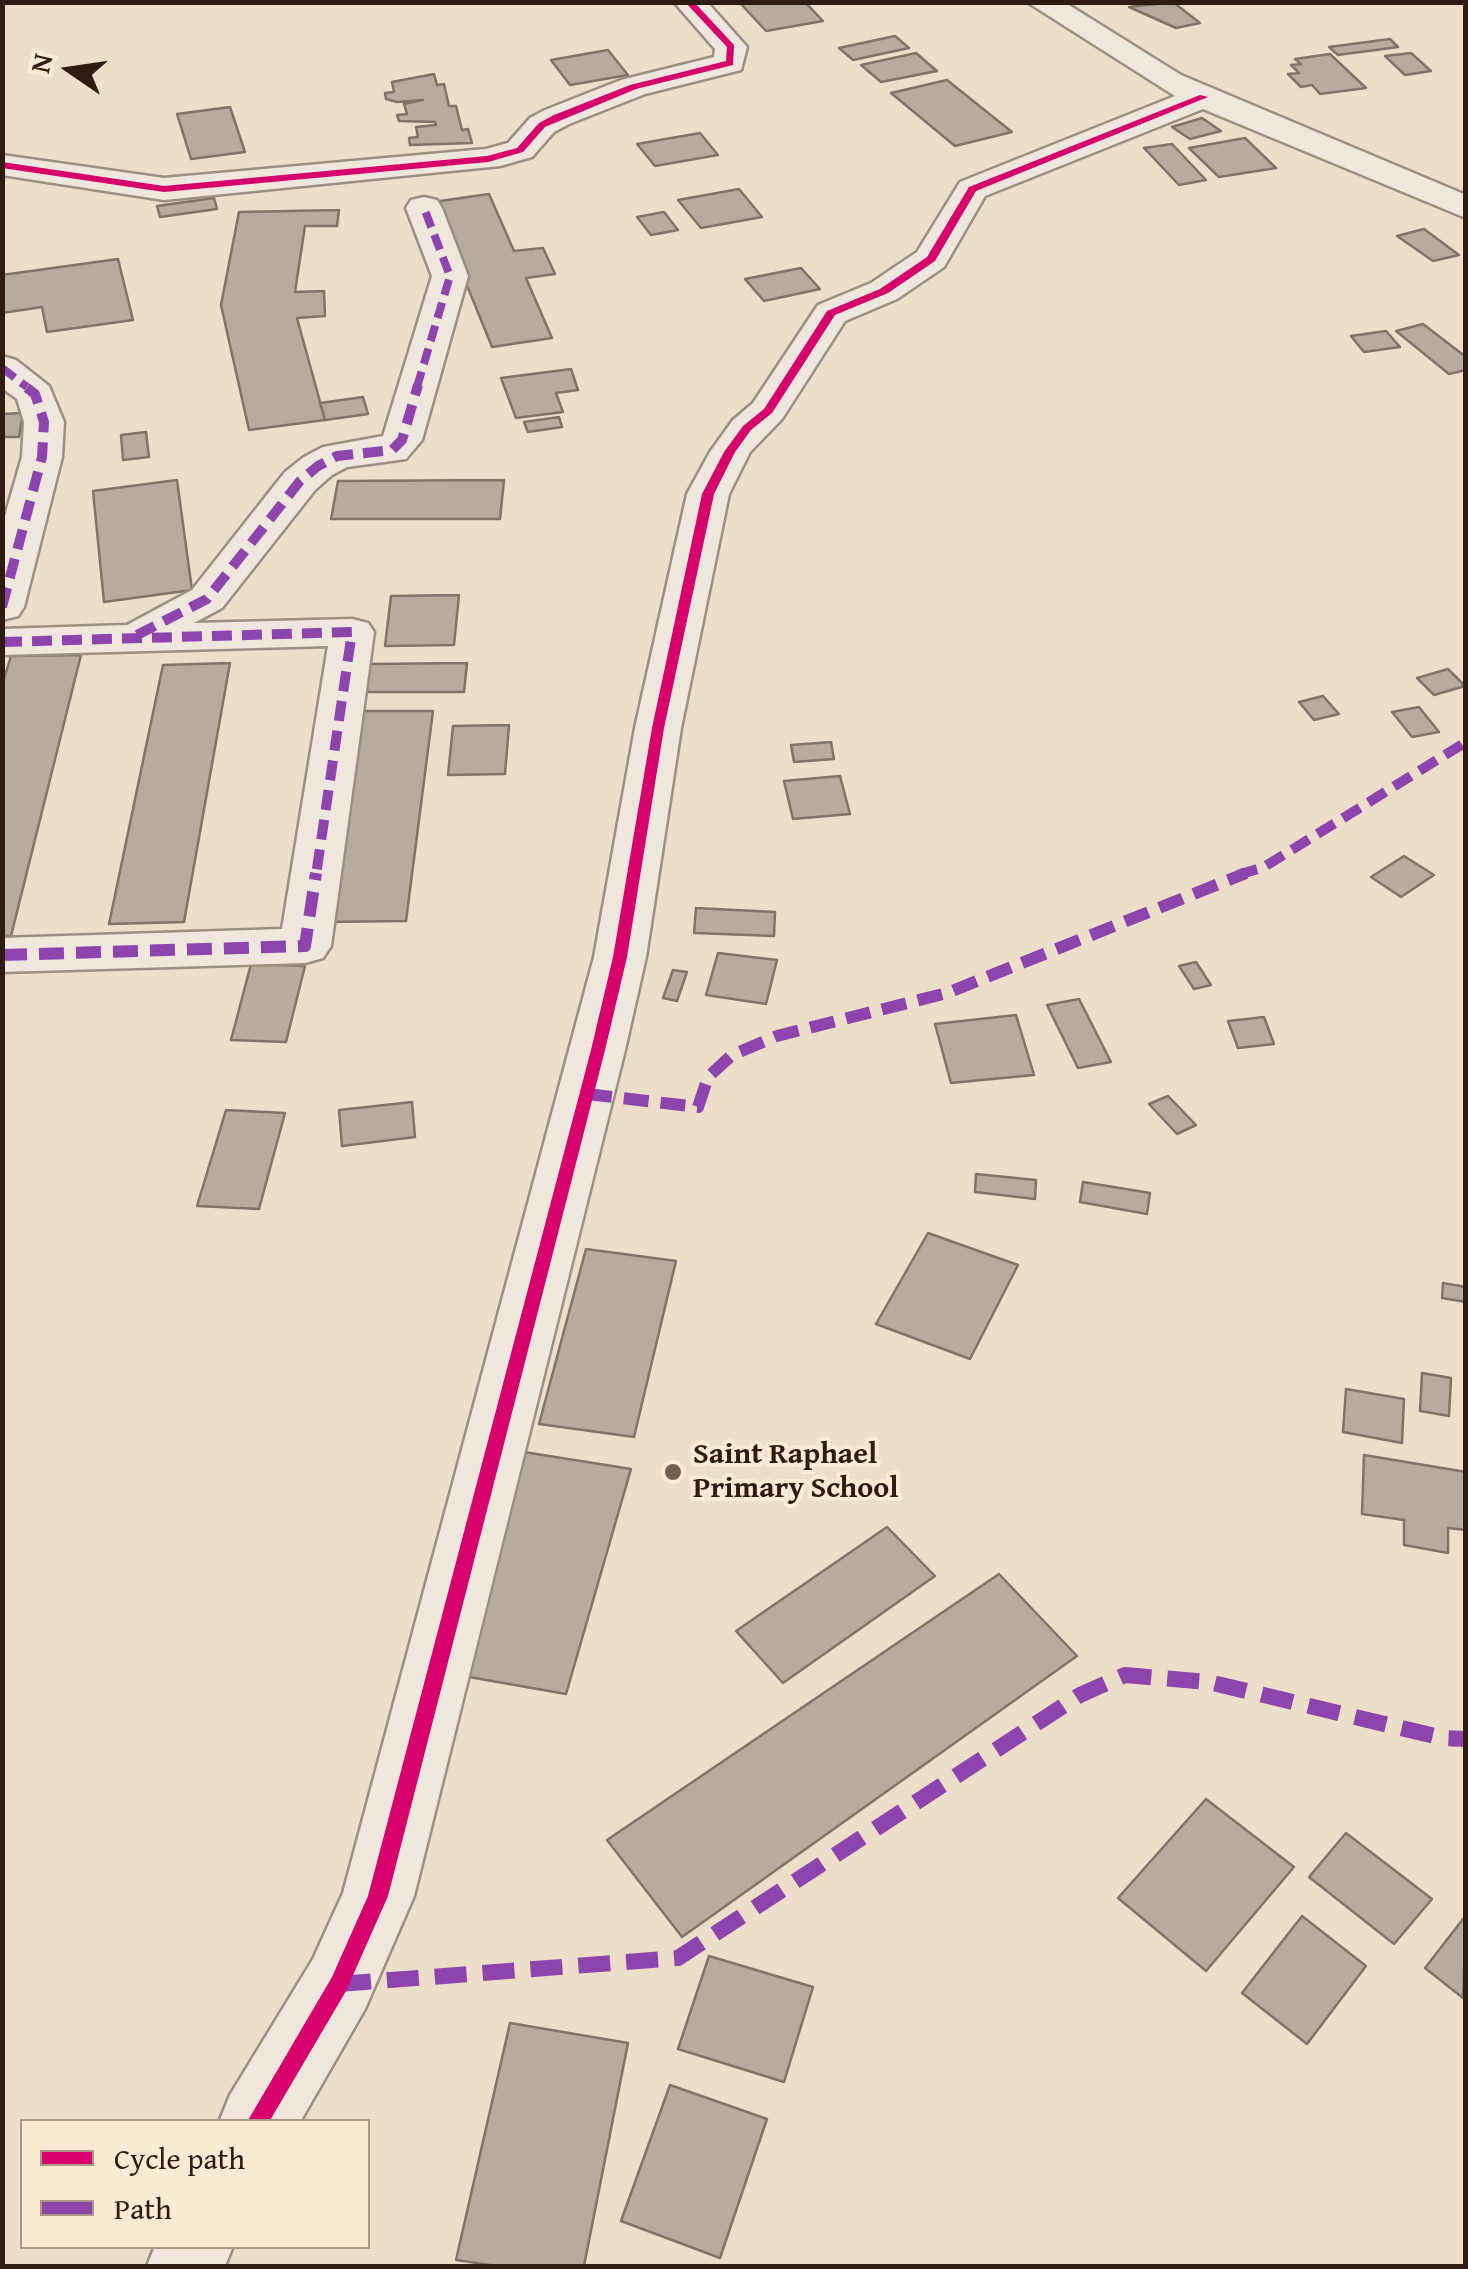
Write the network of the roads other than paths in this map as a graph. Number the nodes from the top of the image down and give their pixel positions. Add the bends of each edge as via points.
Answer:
1 (689, 2) edge
2 (1042, 2) edge
3 (1203, 96) junction
4 (2, 165) edge
5 (424, 208) dead end
6 (1466, 208) edge
7 (2, 368) edge
8 (2, 607) edge
9 (128, 639) junction
10 (2, 642) edge
11 (2, 956) edge
12 (259, 2119) edge

1 - 4 street via 732,47 730,62 572,111 542,125 520,150 488,159 164,190
2 - 3 street via 1136,64
3 - 6 street
3 - 12 street via 972,189 931,259 884,292 831,313 768,410 746,428 708,494 658,728 620,957 378,1896 339,1984
5 - 9 street via 450,276 402,440 392,450 337,456 318,466 207,599
7 - 8 street via 35,394 44,422 42,457
9 - 10 street
9 - 11 street via 352,632 305,946

